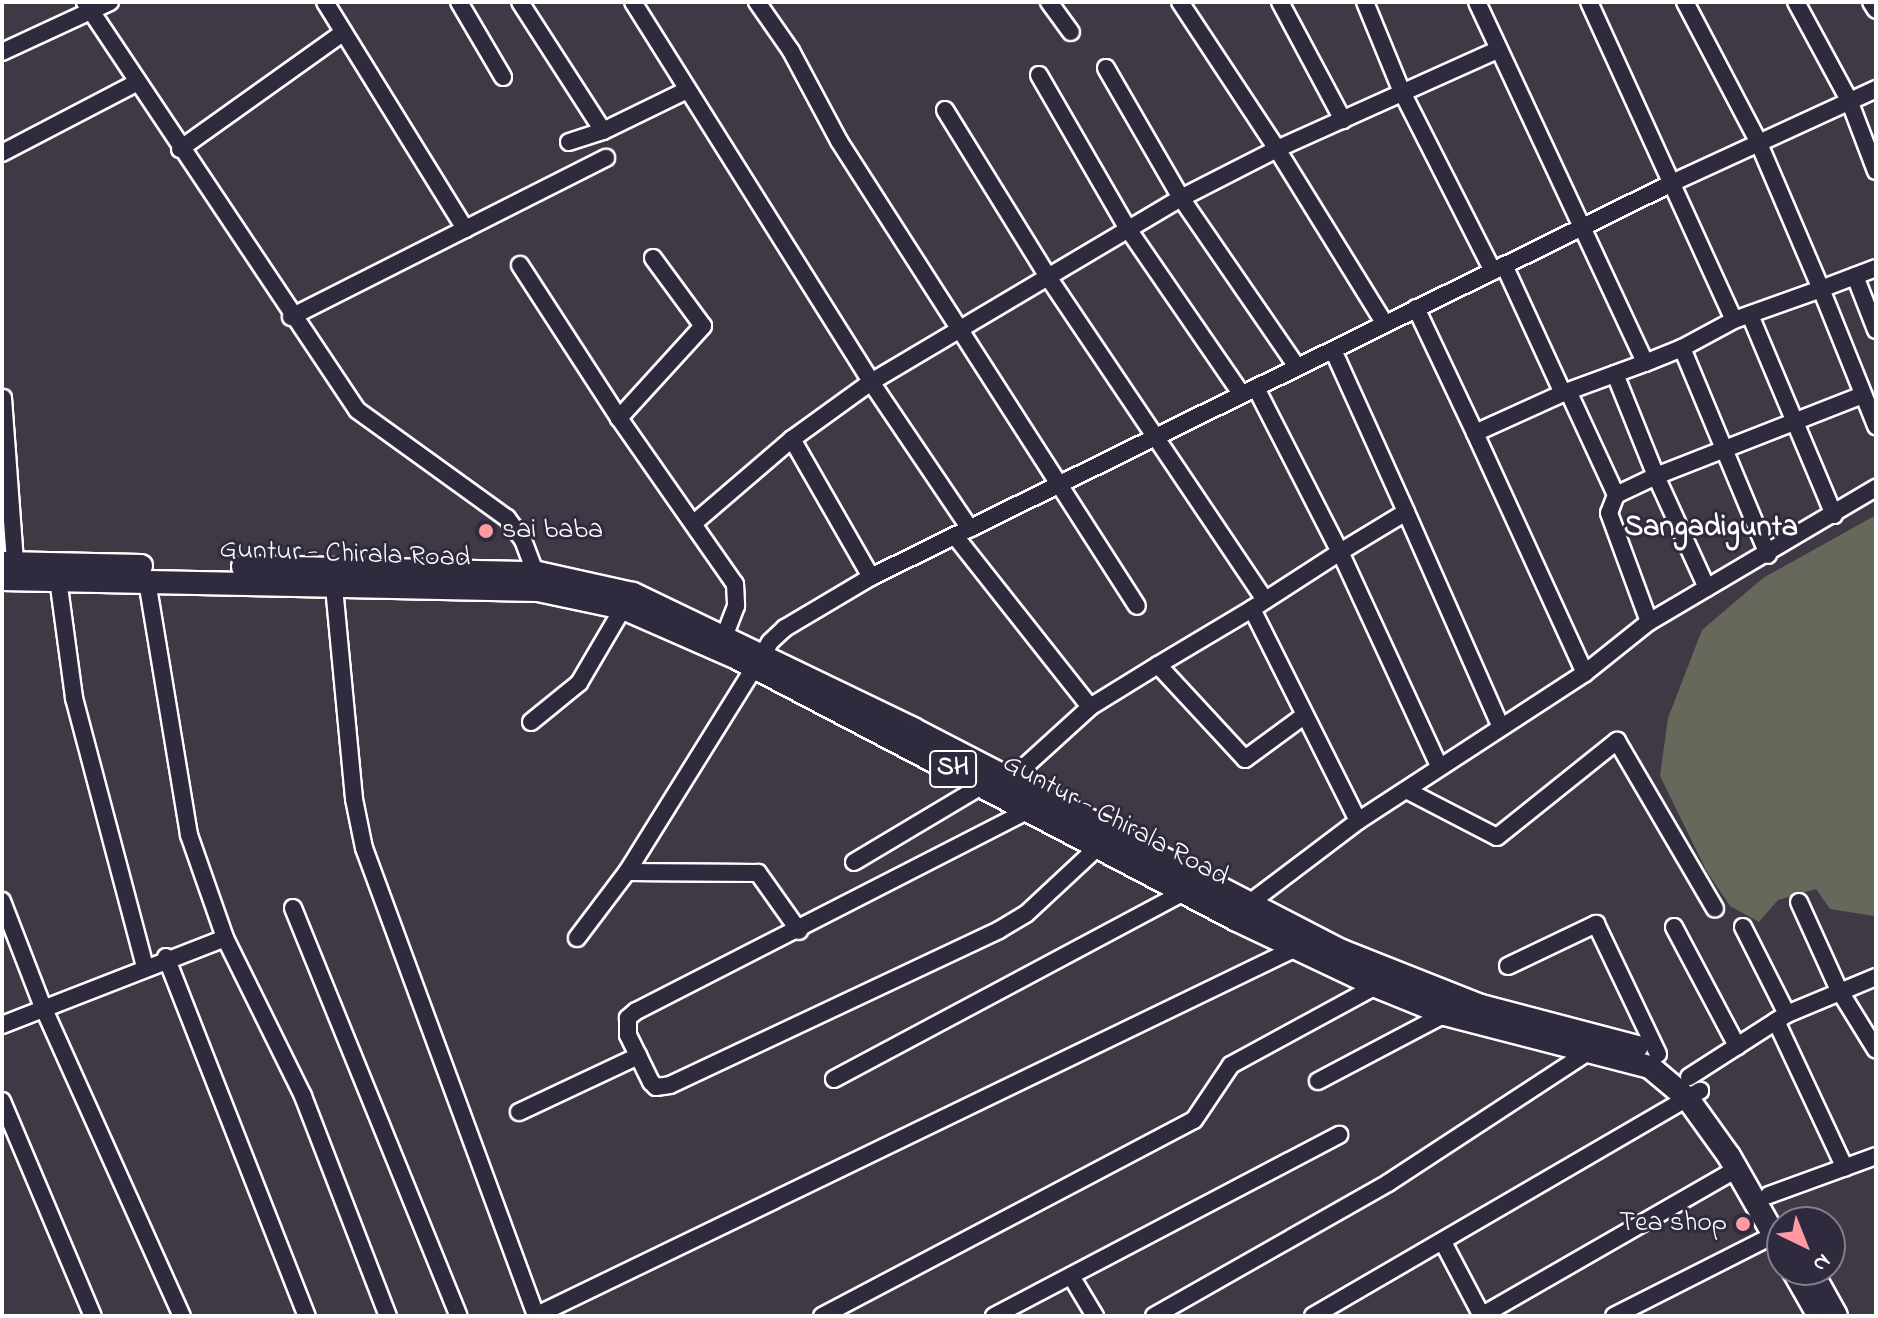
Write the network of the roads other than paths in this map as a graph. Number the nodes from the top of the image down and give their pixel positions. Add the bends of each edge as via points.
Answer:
1 (110, 2) edge
2 (325, 2) edge
3 (459, 2) edge
4 (520, 2) edge
5 (633, 2) edge
6 (757, 2) edge
7 (1049, 2) edge
8 (1280, 2) edge
9 (1365, 2) edge
10 (1477, 2) edge
11 (1589, 2) edge
12 (1685, 2) edge
13 (1796, 2) edge
14 (1871, 2) edge
15 (89, 8) edge
16 (1185, 9) edge
17 (1876, 10) edge
18 (344, 32) junction
19 (1071, 32) dead end
20 (1499, 49) junction
21 (2, 52) edge
22 (1106, 68) dead end
23 (1039, 75) dead end
24 (503, 77) dead end
25 (136, 83) junction
26 (1876, 89) edge
27 (687, 90) junction
28 (1402, 92) junction
29 (1849, 100) junction
30 (945, 110) dead end
31 (1343, 120) junction
32 (603, 131) junction
33 (1758, 141) junction
34 (569, 142) dead end
35 (180, 149) junction
36 (1277, 149) junction
37 (2, 153) edge
38 (606, 158) dead end
39 (1876, 171) edge
40 (1672, 183) junction
41 (1181, 198) junction
42 (1581, 227) junction
43 (465, 229) junction
44 (1128, 229) junction
45 (653, 258) dead end
46 (520, 265) dead end
47 (1498, 268) junction
48 (1876, 268) edge
49 (1855, 276) junction
50 (1048, 277) junction
51 (1821, 289) junction
52 (1416, 308) junction
53 (291, 317) junction
54 (1742, 318) junction
55 (1385, 324) junction
56 (961, 328) junction
57 (1876, 330) edge
58 (1682, 348) junction
59 (1333, 350) junction
60 (1645, 363) junction
61 (1297, 367) junction
62 (1615, 374) junction
63 (871, 382) junction
64 (1249, 391) junction
65 (1565, 392) junction
66 (1863, 395) junction
67 (3, 398) edge
68 (619, 418) junction
69 (1795, 422) junction
70 (1876, 426) edge
71 (1475, 433) junction
72 (1154, 438) junction
73 (792, 439) junction
74 (1723, 450) junction
75 (1656, 476) junction
76 (1060, 484) junction
77 (1876, 488) edge
78 (1616, 495) junction
79 (1406, 512) junction
80 (1834, 515) junction
81 (694, 523) junction
82 (962, 532) junction
83 (1340, 552) junction
84 (1768, 555) junction
85 (6, 568) edge
86 (871, 577) junction
87 (58, 579) junction
88 (147, 581) junction
89 (538, 581) junction
90 (334, 587) junction
91 (1707, 588) junction
92 (1258, 605) junction
93 (1137, 606) dead end
94 (623, 608) junction
95 (1649, 622) junction
96 (725, 635) junction
97 (758, 660) junction
98 (1158, 665) junction
99 (1585, 673) junction
100 (1090, 707) junction
101 (1305, 715) junction
102 (531, 722) dead end
103 (1501, 727) junction
104 (1439, 766) junction
105 (1011, 779) junction
106 (983, 785) junction
107 (1406, 790) junction
108 (1031, 809) junction
109 (1358, 821) junction
110 (1099, 846) junction
111 (854, 862) dead end
112 (627, 872) junction
113 (1184, 892) junction
114 (2, 901) edge
115 (1799, 902) dead end
116 (1247, 905) junction
117 (293, 908) dead end
118 (1715, 909) dead end
119 (1674, 927) dead end
120 (1743, 927) dead end
121 (799, 931) junction
122 (225, 938) junction
123 (577, 938) dead end
124 (1294, 949) junction
125 (166, 957) junction
126 (145, 966) junction
127 (1508, 966) dead end
128 (1876, 977) edge
129 (1376, 986) junction
130 (1839, 990) junction
131 (43, 1007) junction
132 (1445, 1014) junction
133 (1782, 1017) junction
134 (2, 1025) edge
135 (1737, 1046) junction
136 (1876, 1050) edge
137 (1587, 1053) junction
138 (1658, 1054) junction
139 (638, 1056) junction
140 (834, 1079) dead end
141 (1318, 1081) dead end
142 (1693, 1089) junction
143 (2, 1101) edge
144 (519, 1112) dead end
145 (1339, 1135) dead end
146 (1876, 1156) edge
147 (1845, 1168) junction
148 (1737, 1169) junction
149 (1769, 1195) junction
150 (1772, 1206) edge
151 (1766, 1214) edge
152 (1766, 1242) edge
153 (1444, 1244) junction
154 (1071, 1276) junction
155 (1802, 1286) edge
156 (1819, 1286) edge
157 (93, 1316) edge
158 (182, 1316) edge
159 (307, 1316) edge
160 (388, 1316) edge
161 (459, 1316) edge
162 (535, 1316) edge
163 (824, 1316) edge
164 (994, 1316) edge
165 (1095, 1316) edge
166 (1154, 1316) edge
167 (1313, 1316) edge
168 (1482, 1316) edge
169 (1614, 1316) edge
170 (1819, 1316) edge
171 (1836, 1316) edge

1 - 15 street
2 - 18 street
3 - 24 street
4 - 32 street
5 - 27 street
6 - 56 street
7 - 19 street
8 - 31 street
9 - 28 street
10 - 20 street
11 - 40 street
12 - 33 street
13 - 29 street
14 - 17 street
15 - 21 street
15 - 25 street
16 - 36 street
18 - 35 street
18 - 43 street
20 - 28 street
20 - 42 street
22 - 41 street
23 - 44 street
25 - 35 street
25 - 37 street
26 - 29 street
27 - 32 street
27 - 63 street
28 - 31 street
28 - 47 street
29 - 33 street
29 - 39 street
30 - 50 street
31 - 36 street
32 - 34 street
33 - 40 street
33 - 51 street
35 - 53 street
36 - 41 street
36 - 55 street
38 - 43 street
40 - 42 street
40 - 54 street
41 - 44 street
41 - 61 street
42 - 47 street
42 - 60 street
43 - 53 street
44 - 50 street
44 - 64 street
45 - 68 street via 703,326
46 - 68 street
47 - 52 street
47 - 65 street
48 - 49 street
49 - 51 street
49 - 57 street
50 - 56 street
50 - 72 street
51 - 54 street
51 - 66 street
52 - 55 street
52 - 71 street
53 - 89 street via 357,410 519,533
54 - 58 street
54 - 69 street
55 - 59 street
56 - 63 street
56 - 76 street
58 - 60 street
58 - 74 street
59 - 61 street
59 - 79 street
60 - 62 street
61 - 64 street
62 - 65 street
62 - 75 street
63 - 73 street
63 - 82 street
64 - 72 street
64 - 83 street
65 - 71 street
65 - 78 street
66 - 69 street
66 - 70 street
67 - 85 street
68 - 81 street
69 - 74 street
69 - 80 street
71 - 99 street
72 - 76 street
72 - 92 street
73 - 81 street
73 - 86 street
74 - 75 street
74 - 84 street
75 - 78 street
75 - 91 street
76 - 82 street
76 - 93 street
77 - 80 street
78 - 95 street via 1609,513
79 - 83 street
79 - 103 street
80 - 84 street
81 - 96 street via 735,584 736,606
82 - 86 street
82 - 100 street
83 - 92 street
83 - 104 street
84 - 91 street
85 - 87 main road, Guntur - Chirala Road / SH
85 - 89 main road, Guntur - Chirala Road / SH
86 - 97 street via 785,628
87 - 88 main road, Guntur - Chirala Road / SH
87 - 126 street via 74,698
88 - 90 main road, Guntur - Chirala Road / SH
88 - 122 street via 189,835
89 - 90 main road, Guntur - Chirala Road / SH
89 - 94 main road, Guntur - Chirala Road / SH
89 - 96 main road, Guntur - Chirala Road / SH via 621,590
90 - 162 street via 364,848
91 - 95 street
92 - 98 street
92 - 101 street
94 - 97 main road, Guntur - Chirala Road / SH
94 - 102 street via 579,683
95 - 99 street
96 - 97 main road, Guntur - Chirala Road / SH
97 - 105 main road, Guntur - Chirala Road / SH
97 - 106 main road, Guntur - Chirala Road / SH
97 - 112 street
98 - 100 street
98 - 101 street via 1245,759
99 - 103 street
100 - 105 street
101 - 109 street
103 - 104 street
104 - 107 street
105 - 116 main road, Guntur - Chirala Road / SH
106 - 108 main road, Guntur - Chirala Road / SH
106 - 111 street
107 - 109 street
107 - 118 street via 1497,837 1617,741
108 - 110 main road, Guntur - Chirala Road / SH
108 - 121 street
109 - 116 street
110 - 113 main road, Guntur - Chirala Road / SH
110 - 139 street via 1017,920 670,1085 656,1087
112 - 121 street via 758,873
112 - 123 street
113 - 124 main road, Guntur - Chirala Road / SH
113 - 140 street
114 - 131 street
115 - 130 street
116 - 138 main road, Guntur - Chirala Road / SH via 1437,991
117 - 161 street
119 - 135 street
120 - 133 street
121 - 139 street via 636,1011 626,1027
122 - 125 street
122 - 160 street via 303,1096
124 - 129 main road, Guntur - Chirala Road / SH
124 - 162 street
125 - 126 street
125 - 159 street
126 - 131 street
127 - 138 street via 1596,924
128 - 130 street
129 - 132 main road, Guntur - Chirala Road / SH
129 - 163 street via 1231,1065 1194,1120
130 - 133 street
130 - 136 street
131 - 134 street
131 - 158 street
132 - 137 main road, Guntur - Chirala Road / SH
132 - 141 street
133 - 135 street
133 - 147 street
135 - 142 street
137 - 142 main road, Guntur - Chirala Road / SH via 1650,1067
137 - 166 street via 1388,1183
138 - 142 main road, Guntur - Chirala Road / SH
139 - 144 street
142 - 148 main road, Guntur - Chirala Road / SH
142 - 149 main road, Guntur - Chirala Road / SH
142 - 153 street
143 - 157 street
145 - 154 street
146 - 147 street
147 - 149 street
148 - 151 main road, Guntur - Chirala Road / SH
148 - 168 street
149 - 150 main road, Guntur - Chirala Road / SH
152 - 169 street
153 - 167 street
153 - 168 street
154 - 164 street
154 - 165 street
155 - 170 main road
156 - 171 main road

